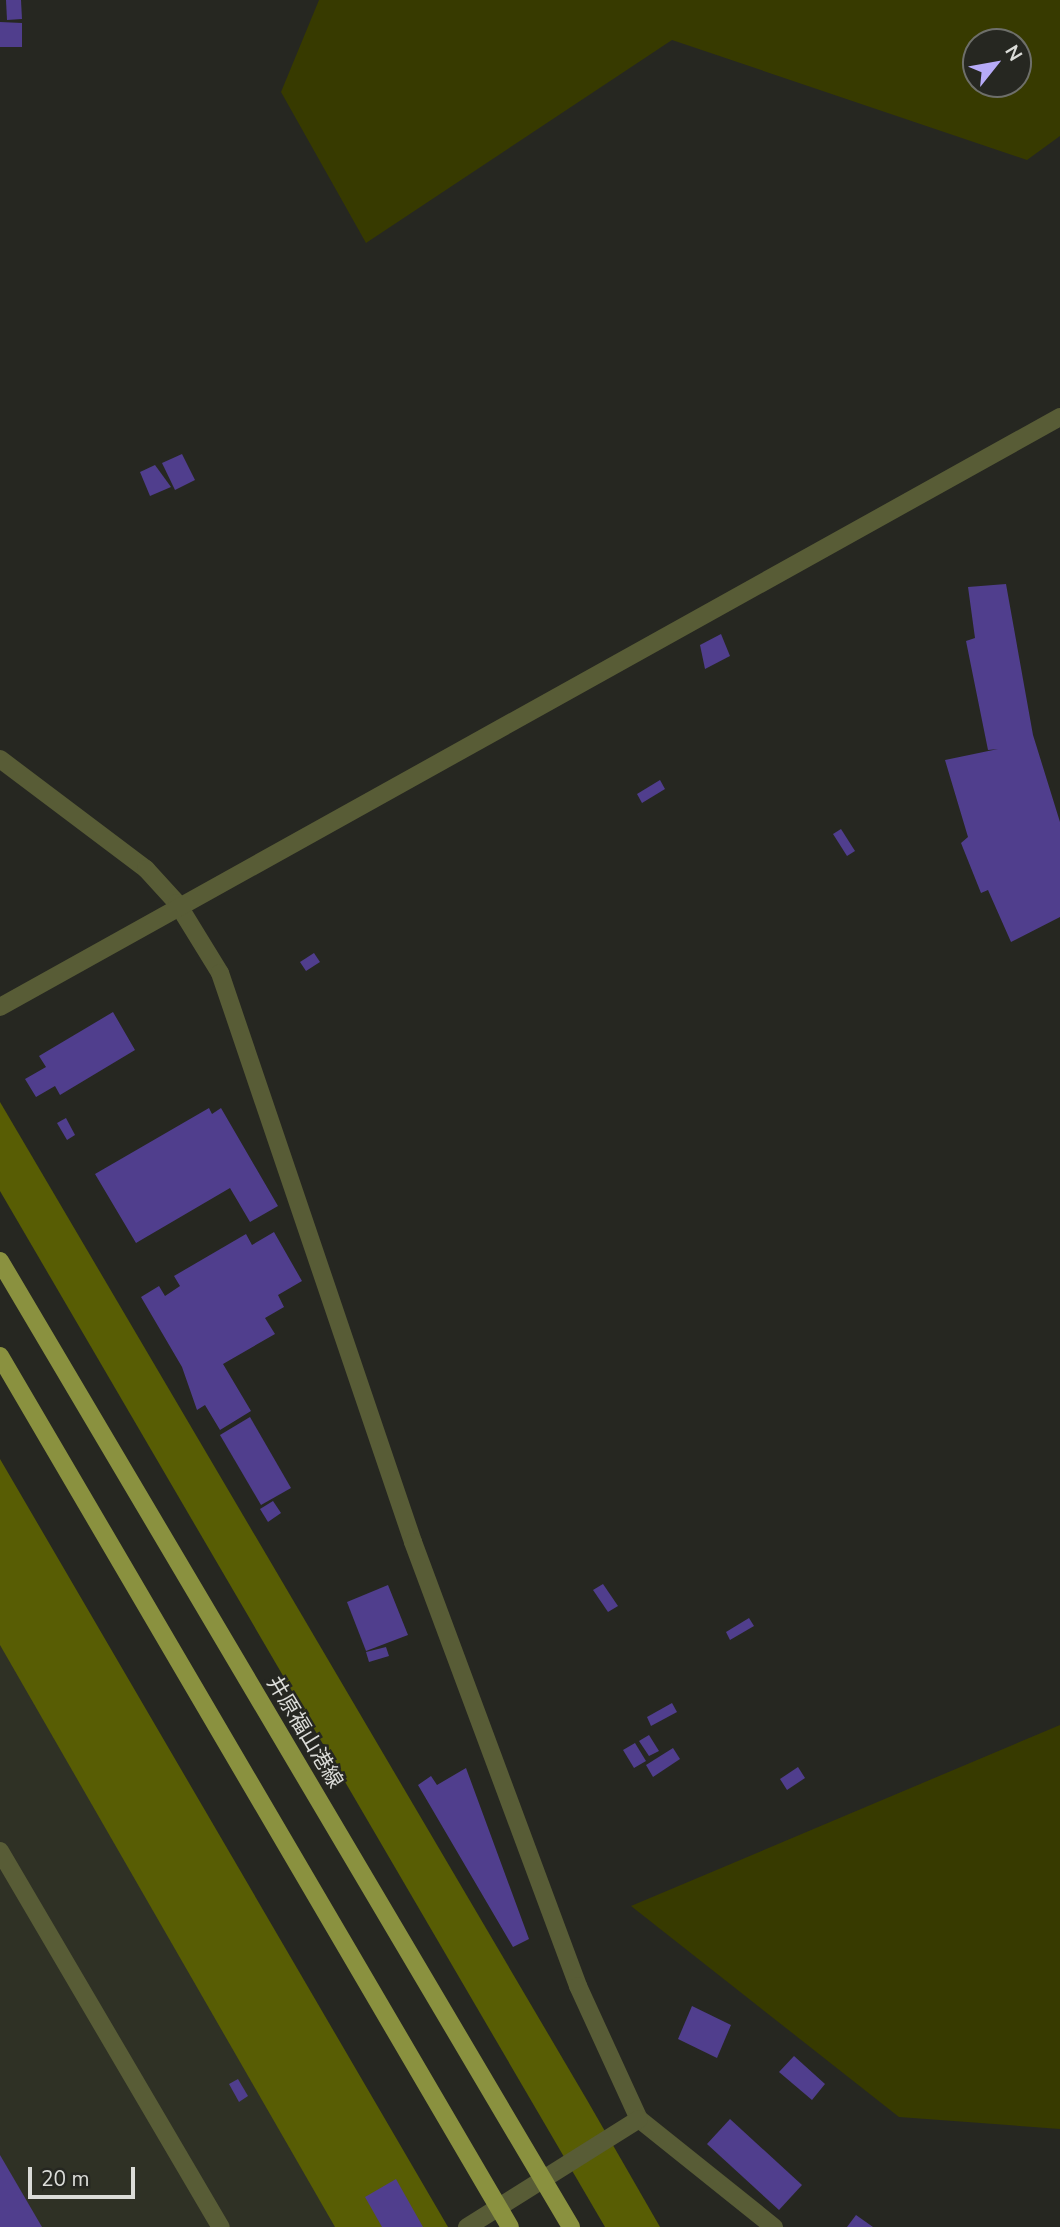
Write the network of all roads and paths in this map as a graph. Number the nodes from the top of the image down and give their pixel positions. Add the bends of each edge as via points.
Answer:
1 (1060, 417) edge
2 (0, 759) edge
3 (177, 904) junction
4 (0, 1007) edge
5 (0, 1261) edge
6 (0, 1356) edge
7 (0, 1851) edge
8 (639, 2119) junction
9 (550, 2174) junction
10 (497, 2205) junction
11 (221, 2227) edge
12 (467, 2227) edge
13 (510, 2227) edge
14 (571, 2227) edge
15 (774, 2227) edge

1 - 3 street
2 - 3 street via 146,869
3 - 4 street
3 - 8 street via 220,973 525,1851
5 - 9 main road, 井原福山港線
6 - 10 main road
7 - 11 street
8 - 9 street
8 - 15 street
9 - 10 street
9 - 14 main road, 井原福山港線
10 - 12 street
10 - 13 main road

